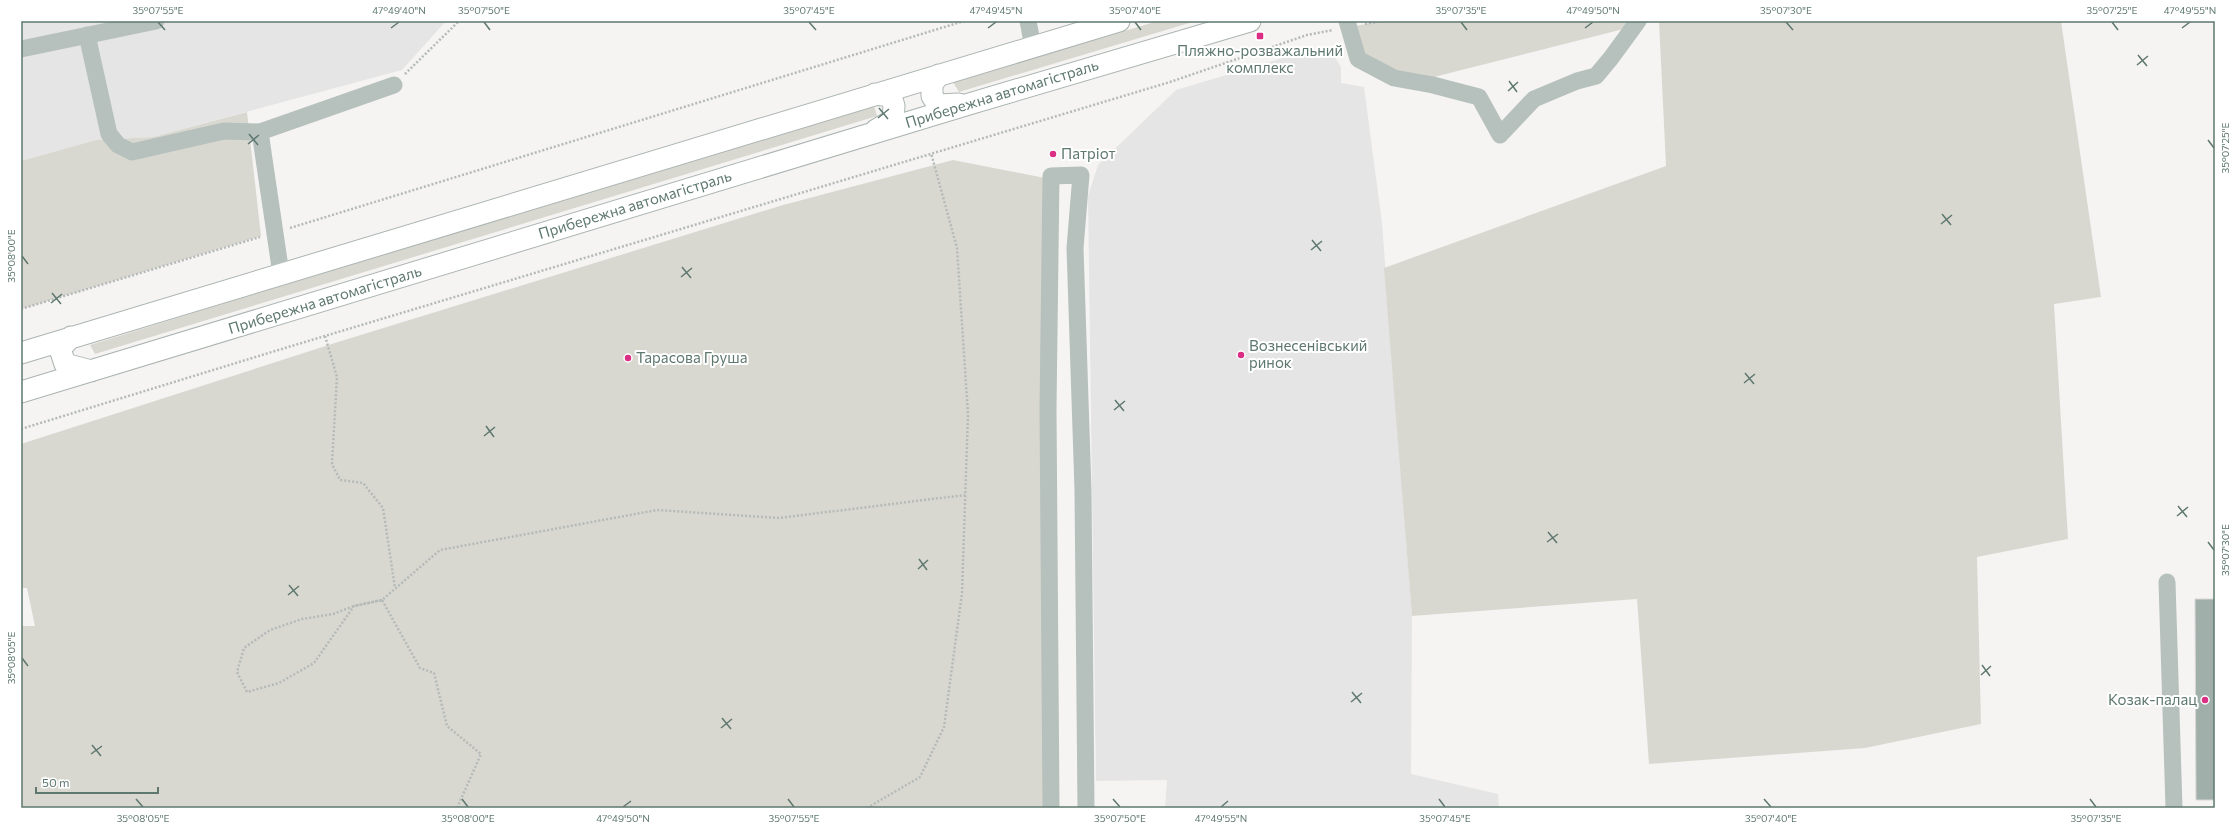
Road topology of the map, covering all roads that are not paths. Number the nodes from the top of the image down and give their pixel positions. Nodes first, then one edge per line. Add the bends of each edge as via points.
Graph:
1 (156, 21) edge
2 (1028, 21) edge
3 (1119, 21) edge
4 (1250, 21) edge
5 (1638, 21) edge
6 (1348, 24) edge
7 (87, 35) junction
8 (1033, 47) junction
9 (21, 49) edge
10 (939, 75) junction
11 (394, 86) road end
12 (875, 94) junction
13 (968, 104) junction
14 (260, 132) junction
15 (872, 133) junction
16 (281, 274) junction
17 (72, 337) junction
18 (21, 353) edge
19 (92, 371) junction
20 (21, 392) edge
21 (2167, 582) dead end
22 (1051, 808) edge
23 (1086, 808) edge
24 (2174, 808) edge

1 - 7 street
2 - 8 street
3 - 8 main road
4 - 13 main road, Прибережна автомагістраль
5 - 6 street via 1596,76 1534,99 1500,135 1479,97 1394,78 1358,59
7 - 9 street
7 - 14 street via 109,134 118,145 132,152 224,131
8 - 10 main road
10 - 12 main road
10 - 13 main road via 932,84 932,96 938,105
11 - 14 street
12 - 15 main road via 891,96 894,106 893,120
12 - 16 main road
13 - 15 main road, Прибережна автомагістраль
14 - 16 street
15 - 19 main road, Прибережна автомагістраль
16 - 17 main road
17 - 18 main road
17 - 19 main road via 60,348 65,364
19 - 20 main road, Прибережна автомагістраль
21 - 24 street
22 - 23 street via 1048,417 1051,176 1081,175 1075,248 1083,490

